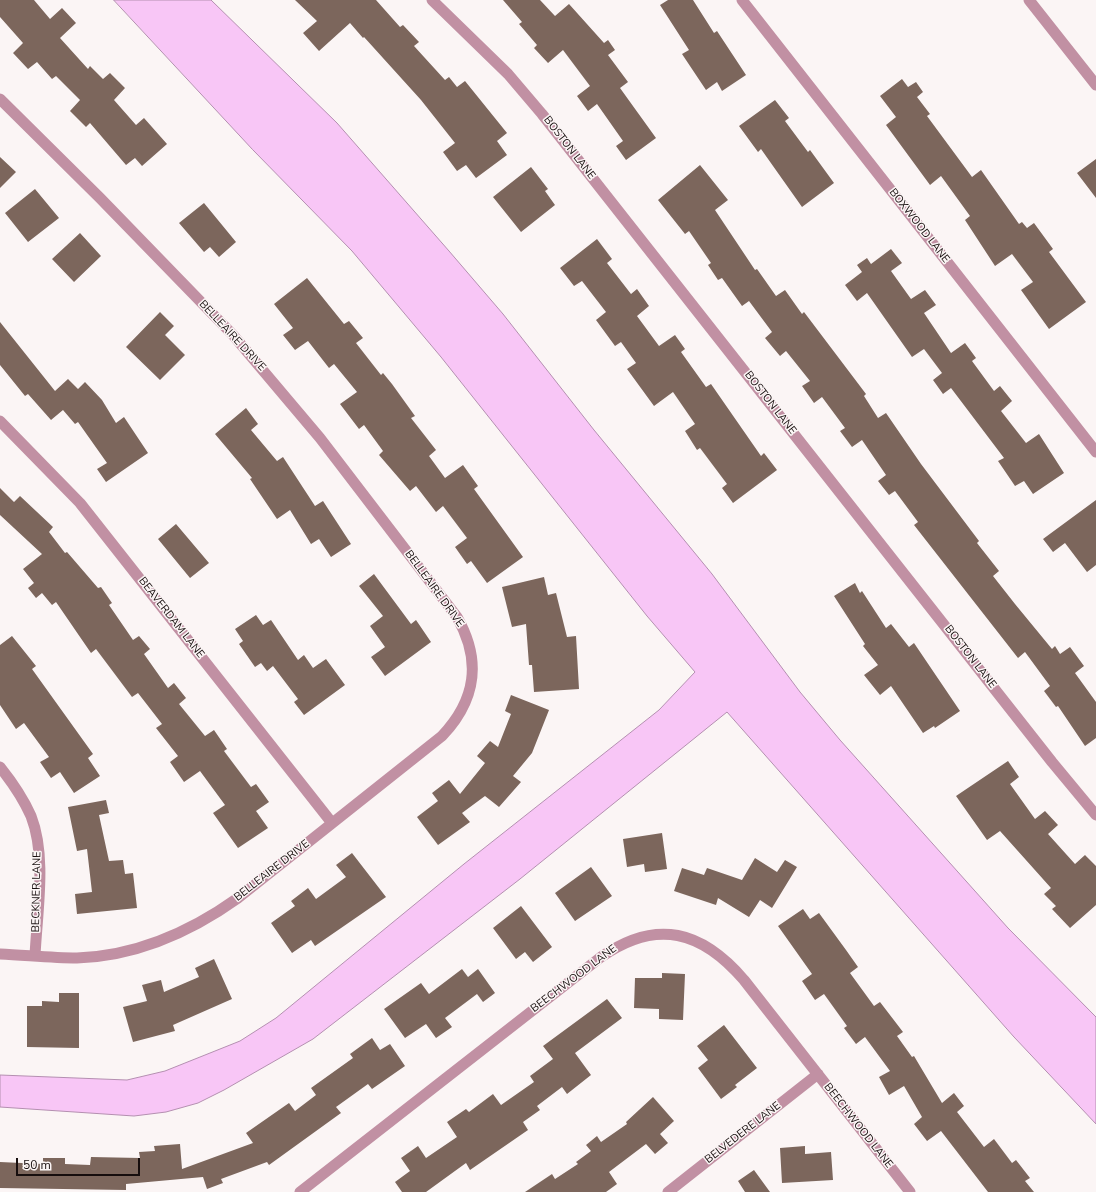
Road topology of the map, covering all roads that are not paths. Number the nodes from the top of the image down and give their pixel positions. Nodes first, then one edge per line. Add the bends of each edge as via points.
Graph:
1 (432, 0) edge
2 (742, 0) edge
3 (1029, 0) edge
4 (1096, 85) edge
5 (0, 99) edge
6 (0, 421) edge
7 (1096, 452) edge
8 (0, 767) edge
9 (1096, 815) edge
10 (332, 823) junction
11 (0, 954) edge
12 (35, 956) junction
13 (818, 1074) junction
14 (300, 1192) edge
15 (668, 1192) edge
16 (910, 1192) edge

1 - 9 street, BOSTON LANE via 508,74 542,114
2 - 7 street, BOXWOOD LANE
3 - 4 street
5 - 10 street, BELLEAIRE DRIVE via 233,335 320,438 464,628 473,669 469,694 459,716 430,747
6 - 10 street, BEAVERDAM LANE via 80,503
8 - 12 street, BECKNER LANE via 26,806 35,831 39,874
10 - 12 street, BELLEAIRE DRIVE via 220,911 177,935 149,946 106,955 72,958
11 - 12 street, BELLEAIRE DRIVE
13 - 14 street, BEECHWOOD LANE via 744,980 716,952 686,938 661,934 639,937 611,950 586,968
13 - 15 street, BELVEDERE LANE
13 - 16 street, BEECHWOOD LANE

